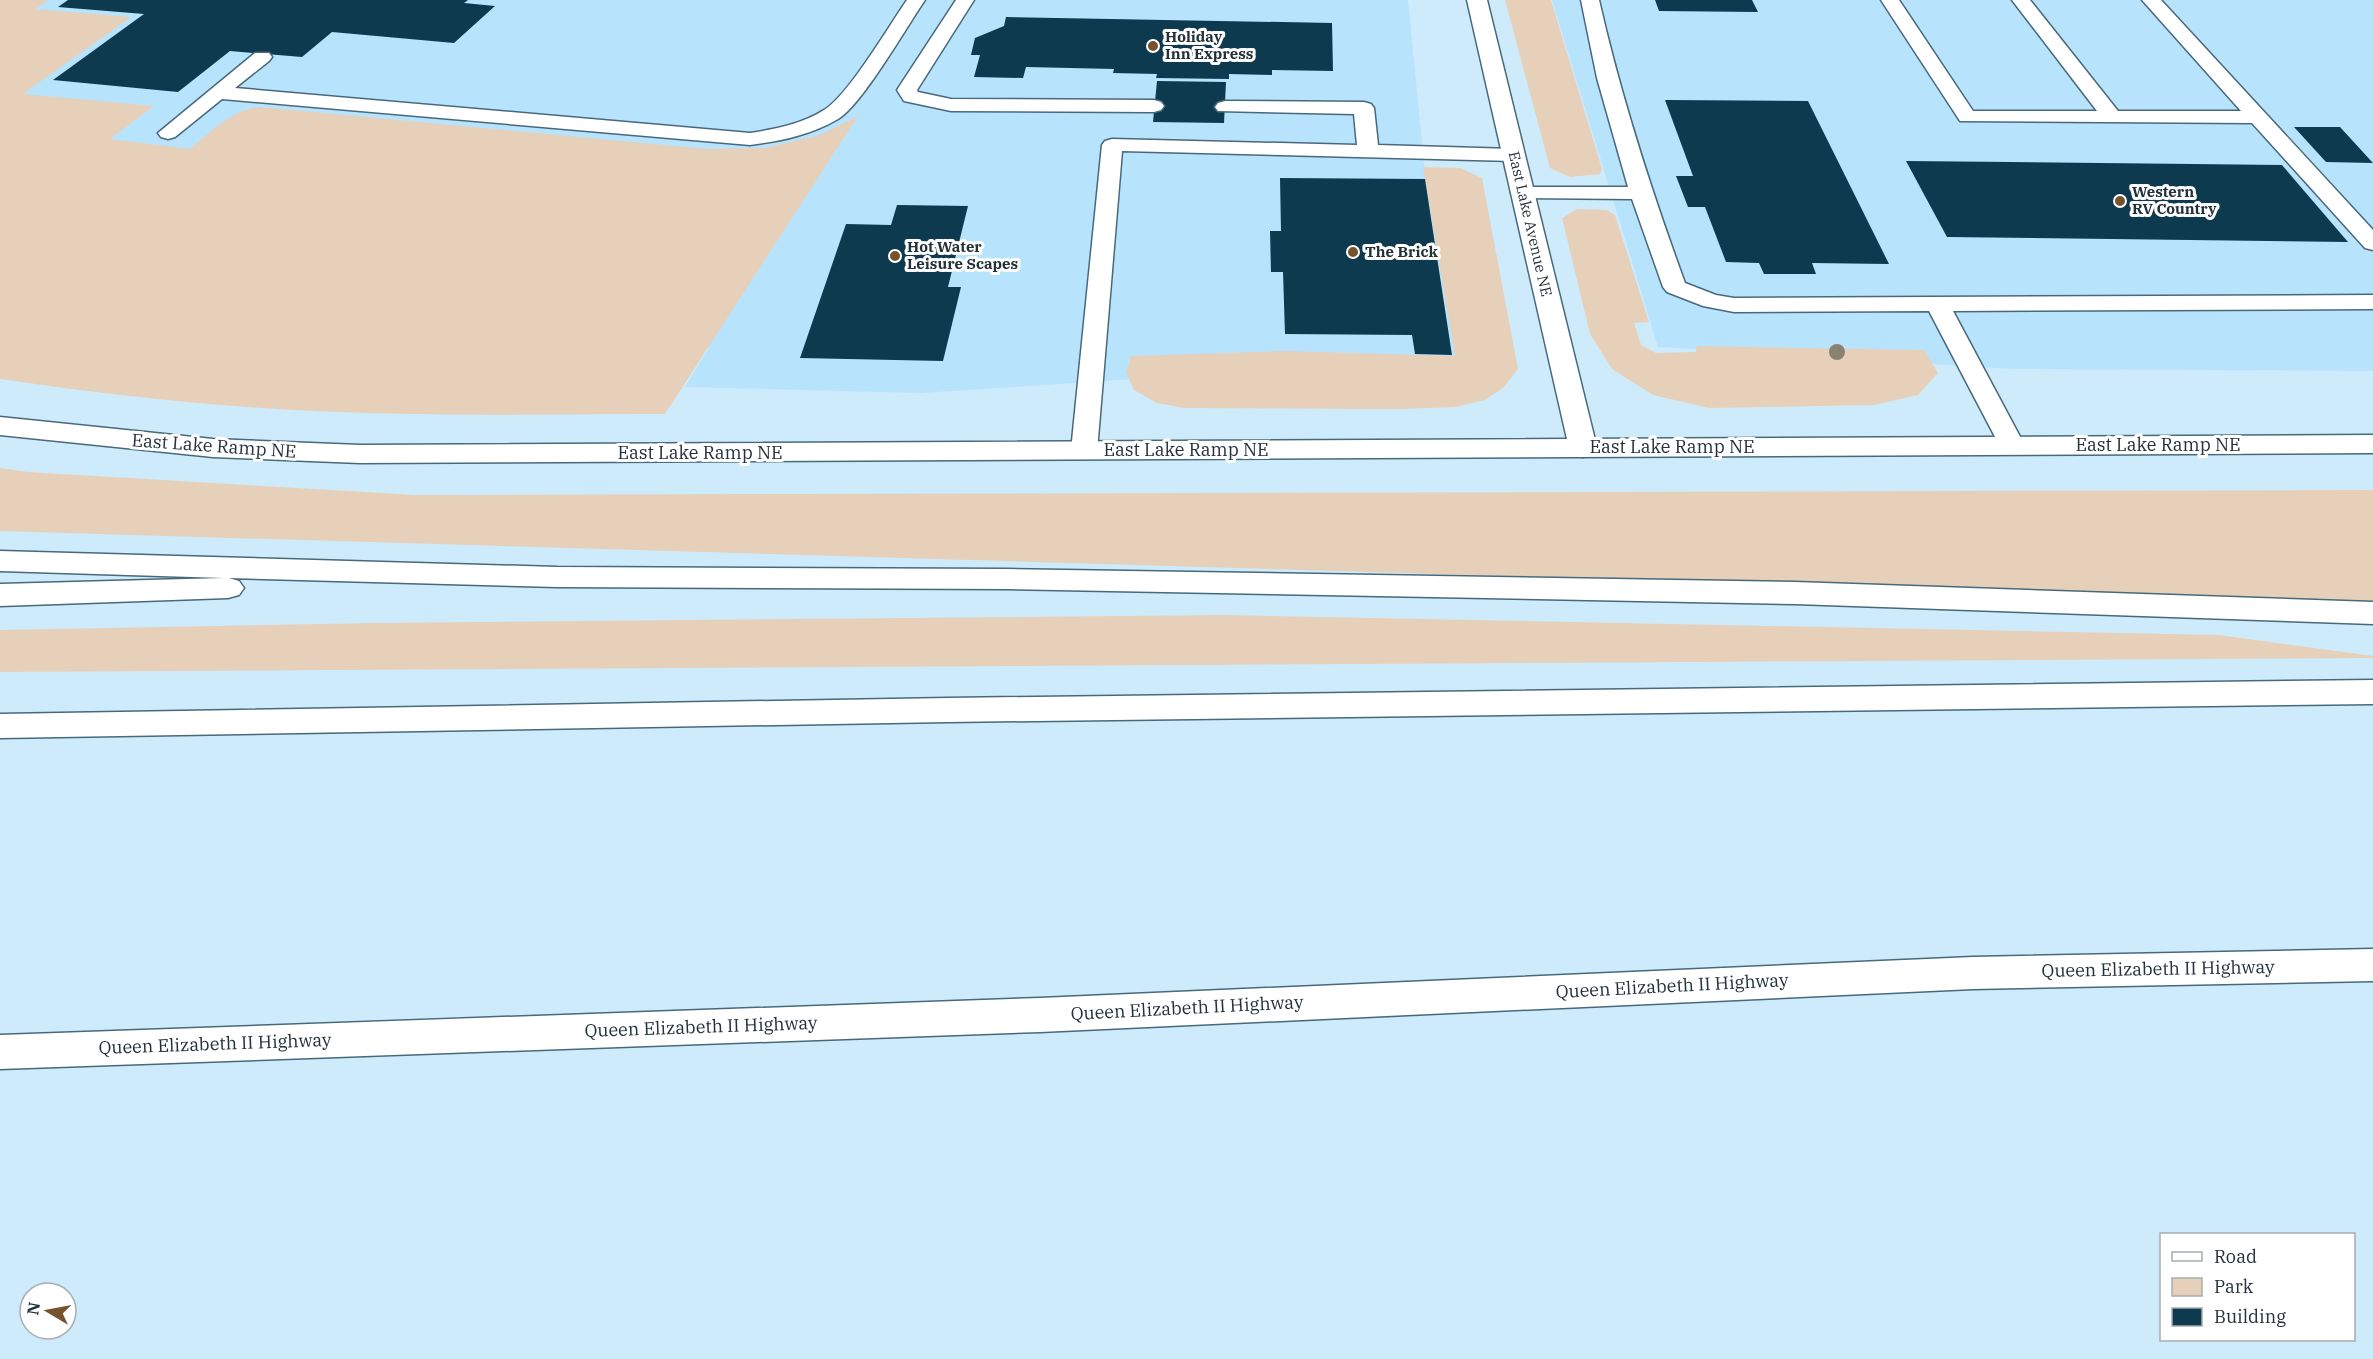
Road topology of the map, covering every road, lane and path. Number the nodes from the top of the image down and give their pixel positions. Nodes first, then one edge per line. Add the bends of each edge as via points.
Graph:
1 (916, 0) edge
2 (965, 0) edge
3 (1477, 0) edge
4 (1590, 0) edge
5 (1890, 0) edge
6 (2020, 0) edge
7 (2151, 0) edge
8 (262, 57) dead end
9 (219, 93) junction
10 (1114, 106) junction
11 (1154, 106) dead end
12 (1225, 107) dead end
13 (2112, 117) junction
14 (2257, 117) junction
15 (168, 133) dead end
16 (1112, 145) junction
17 (1368, 150) junction
18 (1513, 154) junction
19 (1522, 193) junction
20 (1641, 193) junction
21 (2373, 243) edge
22 (2373, 302) edge
23 (1938, 305) junction
24 (0, 426) edge
25 (2373, 444) edge
26 (2012, 446) junction
27 (1583, 448) junction
28 (1084, 451) junction
29 (0, 561) edge
30 (557, 577) junction
31 (0, 595) edge
32 (2373, 613) edge
33 (2373, 692) edge
34 (0, 726) edge
35 (2373, 965) edge
36 (0, 1052) edge

1 - 9 lane via 849,98 833,114 785,134 750,139
2 - 10 lane via 907,90 911,97 951,105
3 - 18 main road, East Lake Avenue NE
4 - 20 lane
5 - 13 lane via 1967,117
6 - 13 lane
7 - 14 lane
8 - 9 lane
9 - 15 lane
10 - 11 lane
10 - 16 lane
12 - 17 lane via 1364,108
13 - 14 lane
14 - 21 lane
16 - 17 lane
16 - 28 lane
17 - 18 lane
18 - 19 main road, East Lake Avenue NE
19 - 20 lane
19 - 27 main road, East Lake Avenue NE
20 - 23 lane via 1676,287 1695,297 1734,305
22 - 23 lane
23 - 26 lane
24 - 28 main road, East Lake Ramp NE via 213,448 360,454
25 - 26 main road, East Lake Ramp NE
26 - 27 main road, East Lake Ramp NE
27 - 28 main road, East Lake Ramp NE
29 - 30 main road
30 - 31 main road
30 - 32 main road via 996,579 1783,592
33 - 34 main road
35 - 36 main road, Queen Elizabeth II Highway via 1973,972 1040,1015

